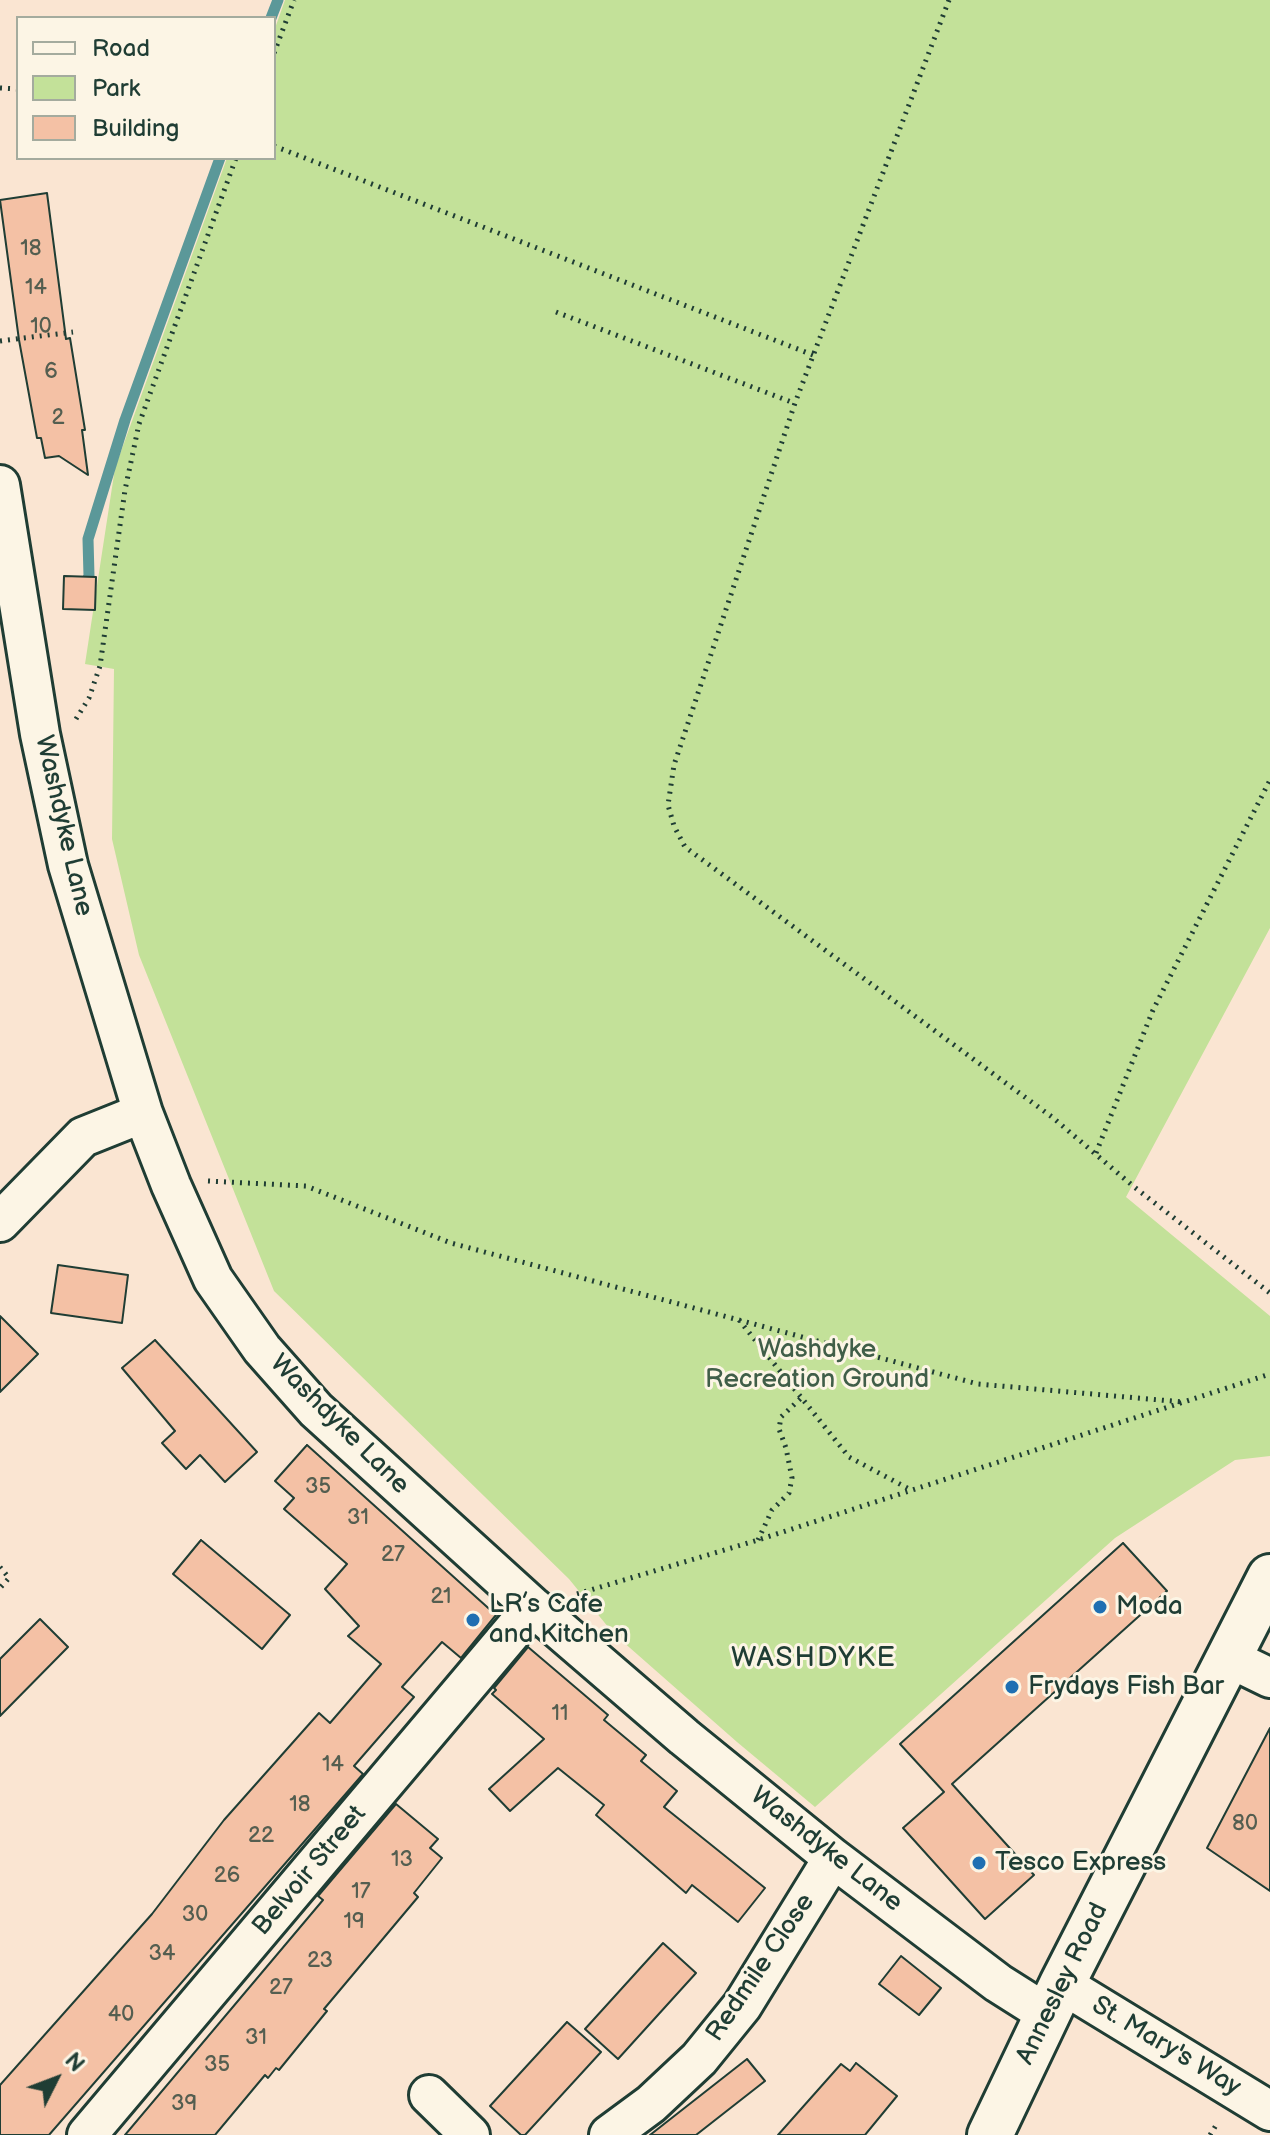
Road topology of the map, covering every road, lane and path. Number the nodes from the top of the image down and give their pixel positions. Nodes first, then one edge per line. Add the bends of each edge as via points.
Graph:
1 (294, 0) edge
2 (949, 0) edge
3 (276, 48) edge
4 (276, 147) edge
5 (235, 160) edge
6 (556, 312) dead end
7 (73, 332) dead end
8 (0, 341) edge
9 (813, 355) junction
10 (795, 403) junction
11 (0, 485) edge
12 (40, 734) junction
13 (1270, 780) edge
14 (143, 1113) junction
15 (1096, 1153) junction
16 (171, 1185) junction
17 (0, 1222) edge
18 (1270, 1293) edge
19 (739, 1320) junction
20 (1270, 1374) edge
21 (801, 1398) junction
22 (1183, 1402) junction
23 (911, 1490) junction
24 (758, 1540) junction
25 (0, 1567) edge
26 (1268, 1585) edge
27 (0, 1588) edge
28 (533, 1607) junction
29 (1229, 1658) junction
30 (1270, 1678) edge
31 (833, 1858) junction
32 (1054, 1999) junction
33 (429, 2095) dead end
34 (1270, 2111) edge
35 (87, 2135) edge
36 (470, 2135) edge
37 (609, 2135) edge
38 (990, 2135) edge

1 - 3 path
2 - 9 path
4 - 9 path
5 - 12 path via 139,424 100,666 77,719
6 - 10 path
7 - 8 path
9 - 10 path
10 - 15 path via 674,765 668,805 674,826 685,847
11 - 12 street, Washdyke Lane
12 - 14 street, Washdyke Lane via 68,865
13 - 15 path via 1153,1010
14 - 16 street, Washdyke Lane
14 - 17 street via 83,1137
15 - 18 path
16 - 19 path via 201,1181 306,1186 451,1243
16 - 28 street, Washdyke Lane via 213,1279 262,1349 316,1410
19 - 21 path
19 - 22 path via 978,1384
20 - 22 path
21 - 23 path via 849,1457
21 - 24 path via 781,1417 779,1429 792,1478 789,1493 772,1510
22 - 23 path
23 - 24 path
24 - 28 path
25 - 27 path via 9,1578
26 - 29 street, Annesley Road
28 - 31 street, Washdyke Lane
28 - 35 street, Belvoir Street
29 - 30 street
29 - 32 street, Annesley Road
31 - 32 street, Washdyke Lane via 998,1983
31 - 37 street, Redmile Close via 742,2006 699,2059
32 - 34 street, St. Mary's Way
32 - 38 street, Annesley Road
33 - 36 street

